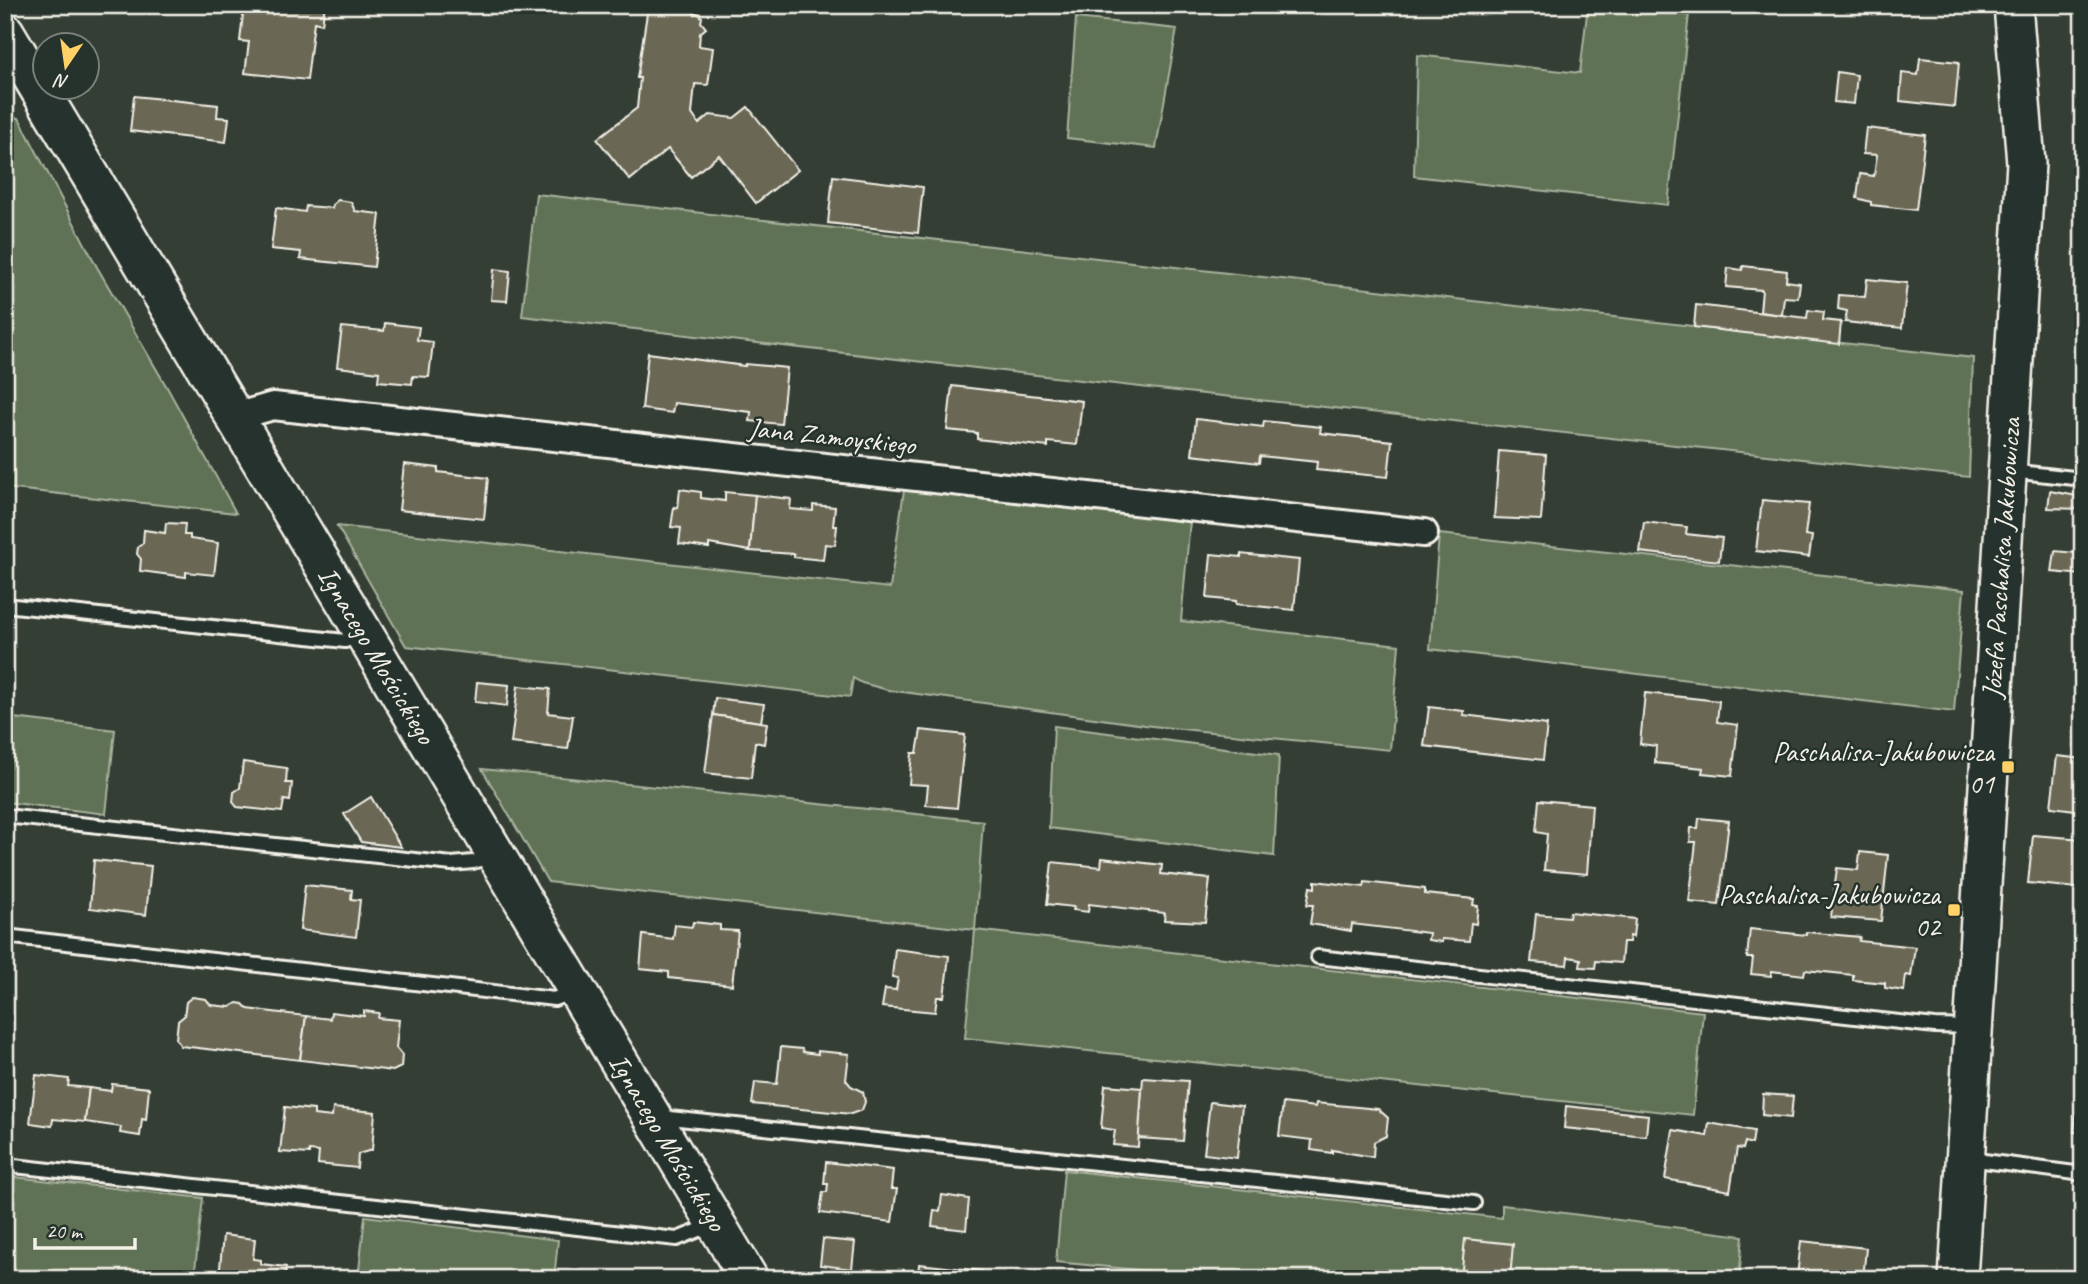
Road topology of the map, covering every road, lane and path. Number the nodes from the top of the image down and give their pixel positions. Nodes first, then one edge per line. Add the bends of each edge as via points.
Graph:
1 (2012, 5) edge
2 (5, 32) edge
3 (235, 417) junction
4 (2007, 471) junction
5 (2083, 479) edge
6 (1424, 533) dead end
7 (5, 605) edge
8 (365, 634) junction
9 (5, 816) edge
10 (496, 855) junction
11 (5, 936) edge
12 (1318, 957) dead end
13 (577, 991) junction
14 (1972, 1027) junction
15 (652, 1116) junction
16 (1965, 1158) junction
17 (5, 1165) edge
18 (2083, 1174) edge
19 (1474, 1203) dead end
20 (716, 1223) junction
21 (749, 1279) edge
22 (1958, 1279) edge

1 - 4 street, Józefa Paschalisa Jakubowicza via 2026,163
2 - 3 street, Ignacego Mościckiego
3 - 6 street, Jana Zamoyskiego via 273,406
3 - 8 street, Ignacego Mościckiego
4 - 5 lane
4 - 14 street, Józefa Paschalisa Jakubowicza
7 - 8 lane via 345,641
8 - 10 street, Ignacego Mościckiego
9 - 10 lane via 452,864
10 - 13 street, Ignacego Mościckiego
11 - 13 lane via 554,999
12 - 14 lane
13 - 15 street, Ignacego Mościckiego
14 - 16 street, Józefa Paschalisa Jakubowicza
15 - 19 lane
15 - 20 street, Ignacego Mościckiego
16 - 18 lane
16 - 22 street, Józefa Paschalisa Jakubowicza
17 - 20 lane via 677,1239
20 - 21 street, Ignacego Mościckiego

